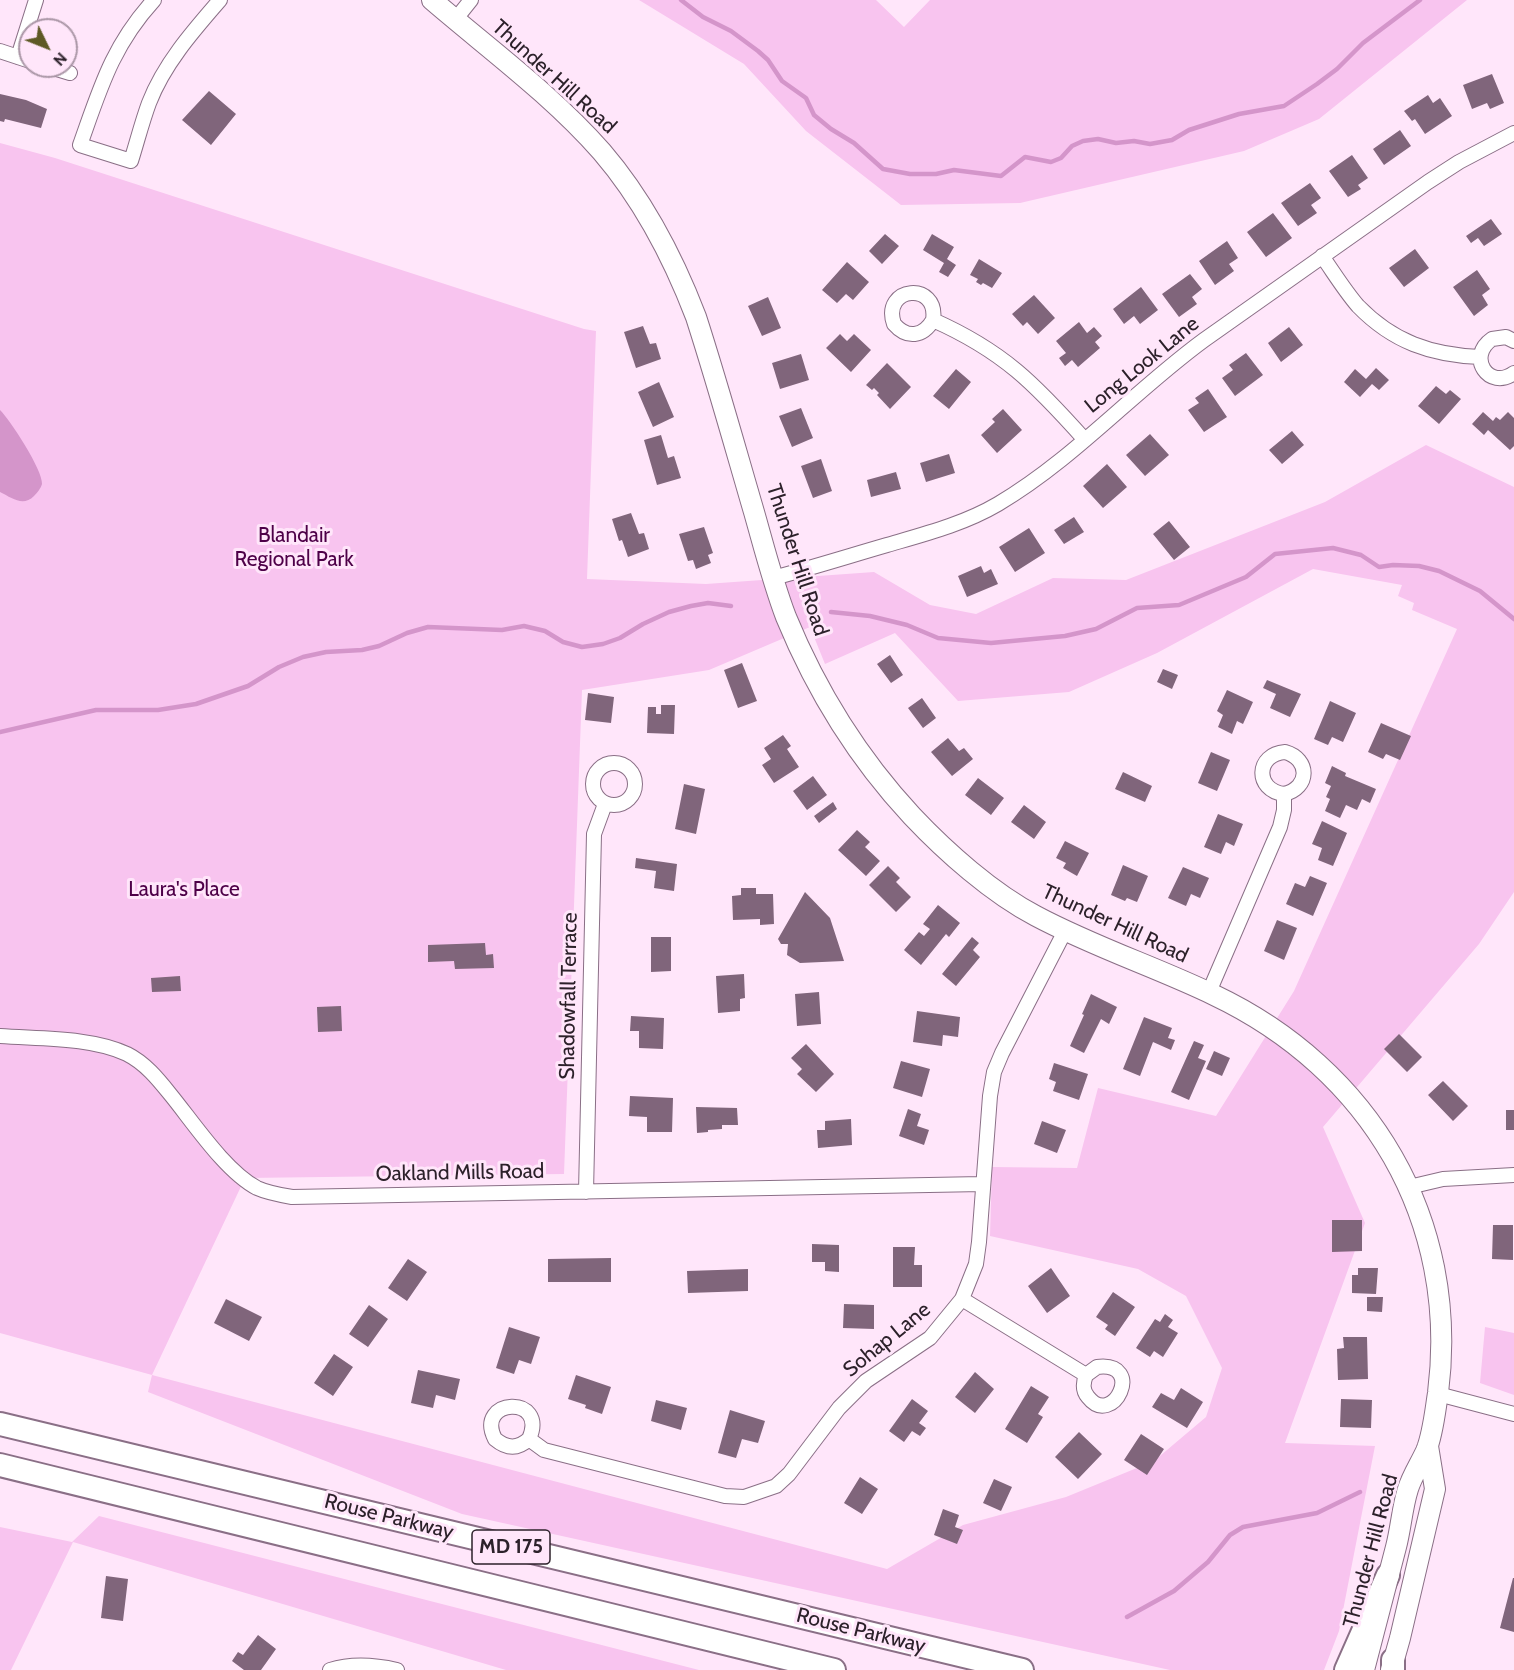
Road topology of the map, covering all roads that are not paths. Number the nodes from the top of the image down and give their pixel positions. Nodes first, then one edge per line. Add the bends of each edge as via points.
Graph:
1 (36, 0) edge
2 (154, 0) edge
3 (220, 0) edge
4 (432, 0) edge
5 (471, 0) edge
6 (32, 18) edge
7 (455, 20) junction
8 (0, 51) edge
9 (18, 57) edge
10 (1514, 133) edge
11 (1322, 256) junction
12 (933, 320) dead end
13 (1514, 341) edge
14 (1480, 357) junction
15 (1514, 373) edge
16 (1085, 440) junction
17 (773, 578) junction
18 (1284, 794) dead end
19 (605, 804) dead end
20 (1065, 931) junction
21 (1209, 992) junction
22 (0, 1036) edge
23 (1514, 1175) edge
24 (982, 1184) junction
25 (1409, 1187) junction
26 (586, 1192) junction
27 (962, 1299) junction
28 (1086, 1375) dead end
29 (1438, 1394) junction
30 (1514, 1414) edge
31 (0, 1424) edge
32 (529, 1439) dead end
33 (1428, 1446) junction
34 (0, 1465) edge
35 (1388, 1575) junction
36 (1392, 1667) edge
37 (330, 1670) edge
38 (397, 1670) edge
39 (834, 1670) edge
40 (1022, 1670) edge
41 (1346, 1670) edge
42 (1364, 1670) edge

1 - 6 street
2 - 3 street via 120,43 80,145 131,161 149,102 161,78
4 - 7 street, Thunder Hill Road
5 - 7 street
7 - 17 street, Thunder Hill Road via 549,99 592,141 634,194 662,238 696,317
8 - 9 street
10 - 11 street, Long Look Lane via 1436,177
11 - 14 street via 1356,304 1391,333 1437,353
11 - 16 street, Long Look Lane via 1175,362
12 - 16 street via 979,342 1006,361
13 - 14 street via 1506,337 1492,339 1482,348
14 - 15 street via 1490,376 1504,378
16 - 17 street, Long Look Lane via 1019,490 971,517
17 - 20 street, Thunder Hill Road via 789,624 820,689 888,789 973,872 1031,914
18 - 21 street via 1280,827
19 - 26 street, Shadowfall Terrace via 594,834
20 - 21 street, Thunder Hill Road
20 - 24 street, Sohap Lane via 994,1072
21 - 25 street, Thunder Hill Road via 1284,1036 1326,1072 1372,1123
22 - 26 street, Oakland Mills Road via 84,1043 127,1054 160,1081 234,1170 257,1188 274,1194 320,1197
23 - 25 street via 1443,1179
24 - 26 street, Oakland Mills Road
24 - 27 street, Sohap Lane via 976,1264
25 - 29 street, Thunder Hill Road via 1425,1229 1434,1270 1440,1313
27 - 28 street
27 - 32 street, Sohap Lane via 930,1338 866,1380 839,1408 789,1474 760,1493 725,1496 559,1455
29 - 30 street
29 - 33 street, Thunder Hill Road
31 - 40 main road, Rouse Parkway / MD 175
33 - 35 street, Thunder Hill Road via 1408,1488
33 - 36 street, Thunder Hill Road via 1435,1489
34 - 39 main road, Rouse Parkway / MD 175
35 - 41 main road
35 - 42 street, Thunder Hill Road
37 - 38 street via 344,1666

